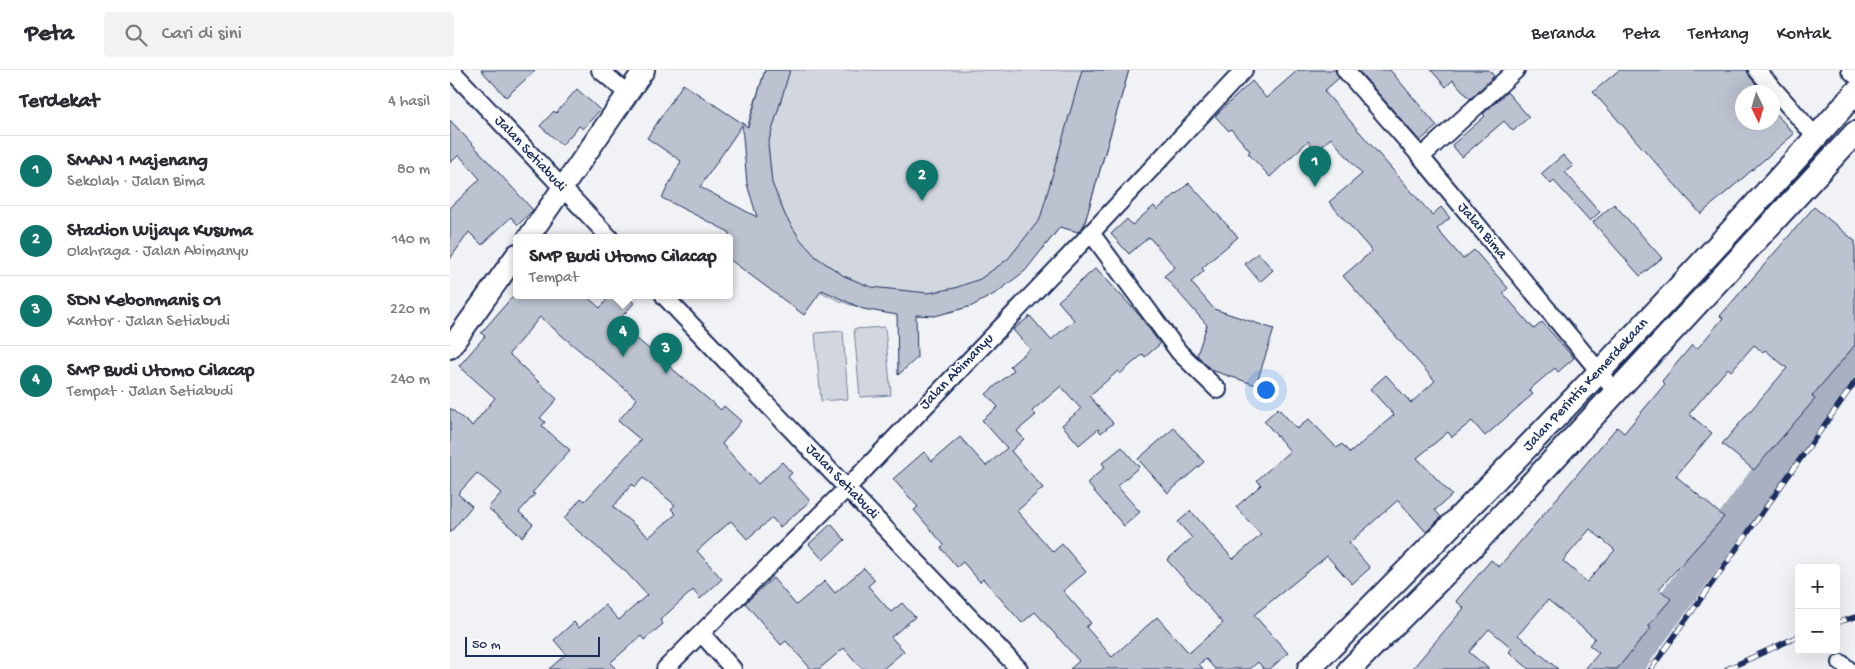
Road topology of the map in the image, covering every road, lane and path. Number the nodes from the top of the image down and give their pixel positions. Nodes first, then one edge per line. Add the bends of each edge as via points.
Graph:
1 (451, 70) edge
2 (600, 70) edge
3 (644, 70) edge
4 (1244, 70) edge
5 (1345, 70) edge
6 (1516, 70) edge
7 (1757, 70) edge
8 (1850, 70) edge
9 (1855, 75) edge
10 (1855, 93) edge
11 (628, 94) junction
12 (1855, 133) edge
13 (1816, 137) junction
14 (1421, 157) junction
15 (562, 189) junction
16 (1091, 233) junction
17 (531, 234) edge
18 (606, 234) edge
19 (513, 260) edge
20 (667, 299) edge
21 (450, 348) edge
22 (1599, 372) junction
23 (1218, 390) dead end
24 (1617, 393) junction
25 (847, 488) junction
26 (701, 633) junction
27 (665, 669) edge
28 (733, 669) edge
29 (1019, 669) edge
30 (1309, 669) edge
31 (1350, 669) edge

1 - 15 street, Jalan Setiabudi
2 - 11 street
3 - 11 street
4 - 16 street, Jalan Abimanyu
5 - 14 street, Jalan Bima
6 - 14 street
7 - 13 street
8 - 9 street
10 - 13 main road, Jalan Perintis Kemerdekaan
11 - 15 street
12 - 24 main road, Jalan Perintis Kemerdekaan
13 - 22 main road, Jalan Perintis Kemerdekaan
14 - 22 street, Jalan Bima
15 - 17 street
15 - 18 street, Jalan Setiabudi
16 - 23 street via 1179,352
16 - 25 street, Jalan Abimanyu
19 - 21 street
20 - 25 street, Jalan Setiabudi
22 - 24 street, Jalan Bima
22 - 30 main road, Jalan Perintis Kemerdekaan via 1459,519
24 - 31 main road, Jalan Perintis Kemerdekaan via 1480,540
25 - 26 street, Jalan Abimanyu
25 - 29 street, Jalan Setiabudi
26 - 27 street, Jalan Abimanyu
26 - 28 street

